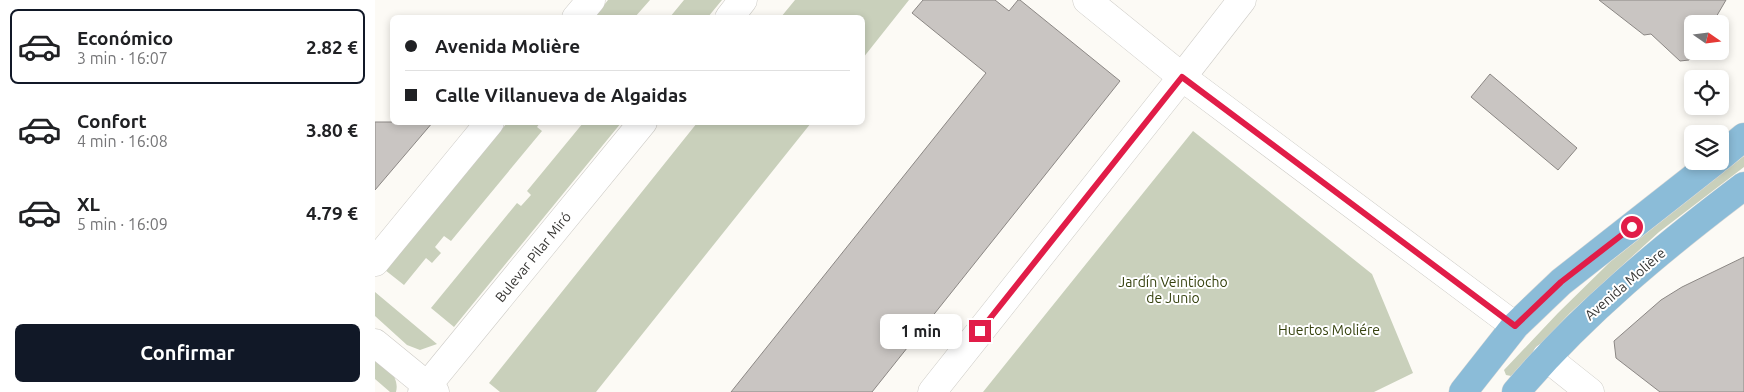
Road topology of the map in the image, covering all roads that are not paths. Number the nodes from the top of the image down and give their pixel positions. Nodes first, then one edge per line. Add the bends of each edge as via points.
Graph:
1 (591, 0) edge
2 (743, 0) edge
3 (1087, 0) edge
4 (1241, 0) edge
5 (579, 15) edge
6 (731, 15) edge
7 (1182, 77) junction
8 (488, 125) edge
9 (641, 125) edge
10 (1744, 137) edge
11 (1729, 150) edge
12 (1704, 170) edge
13 (1744, 186) edge
14 (375, 262) edge
15 (1515, 326) junction
16 (375, 343) edge
17 (1546, 357) junction
18 (428, 390) edge
19 (932, 392) edge
20 (1463, 392) edge
21 (1516, 392) edge
22 (1590, 392) edge

1 - 5 street
2 - 6 street
3 - 7 street
4 - 7 street
7 - 15 street
7 - 19 street
8 - 14 street
9 - 18 street, Bulevar Pilar Miró
10 - 11 main road
12 - 15 main road via 1561,282
13 - 17 main road, Avenida Molière via 1593,311
15 - 20 main road
16 - 18 street
17 - 21 main road, Avenida Molière
17 - 22 street

